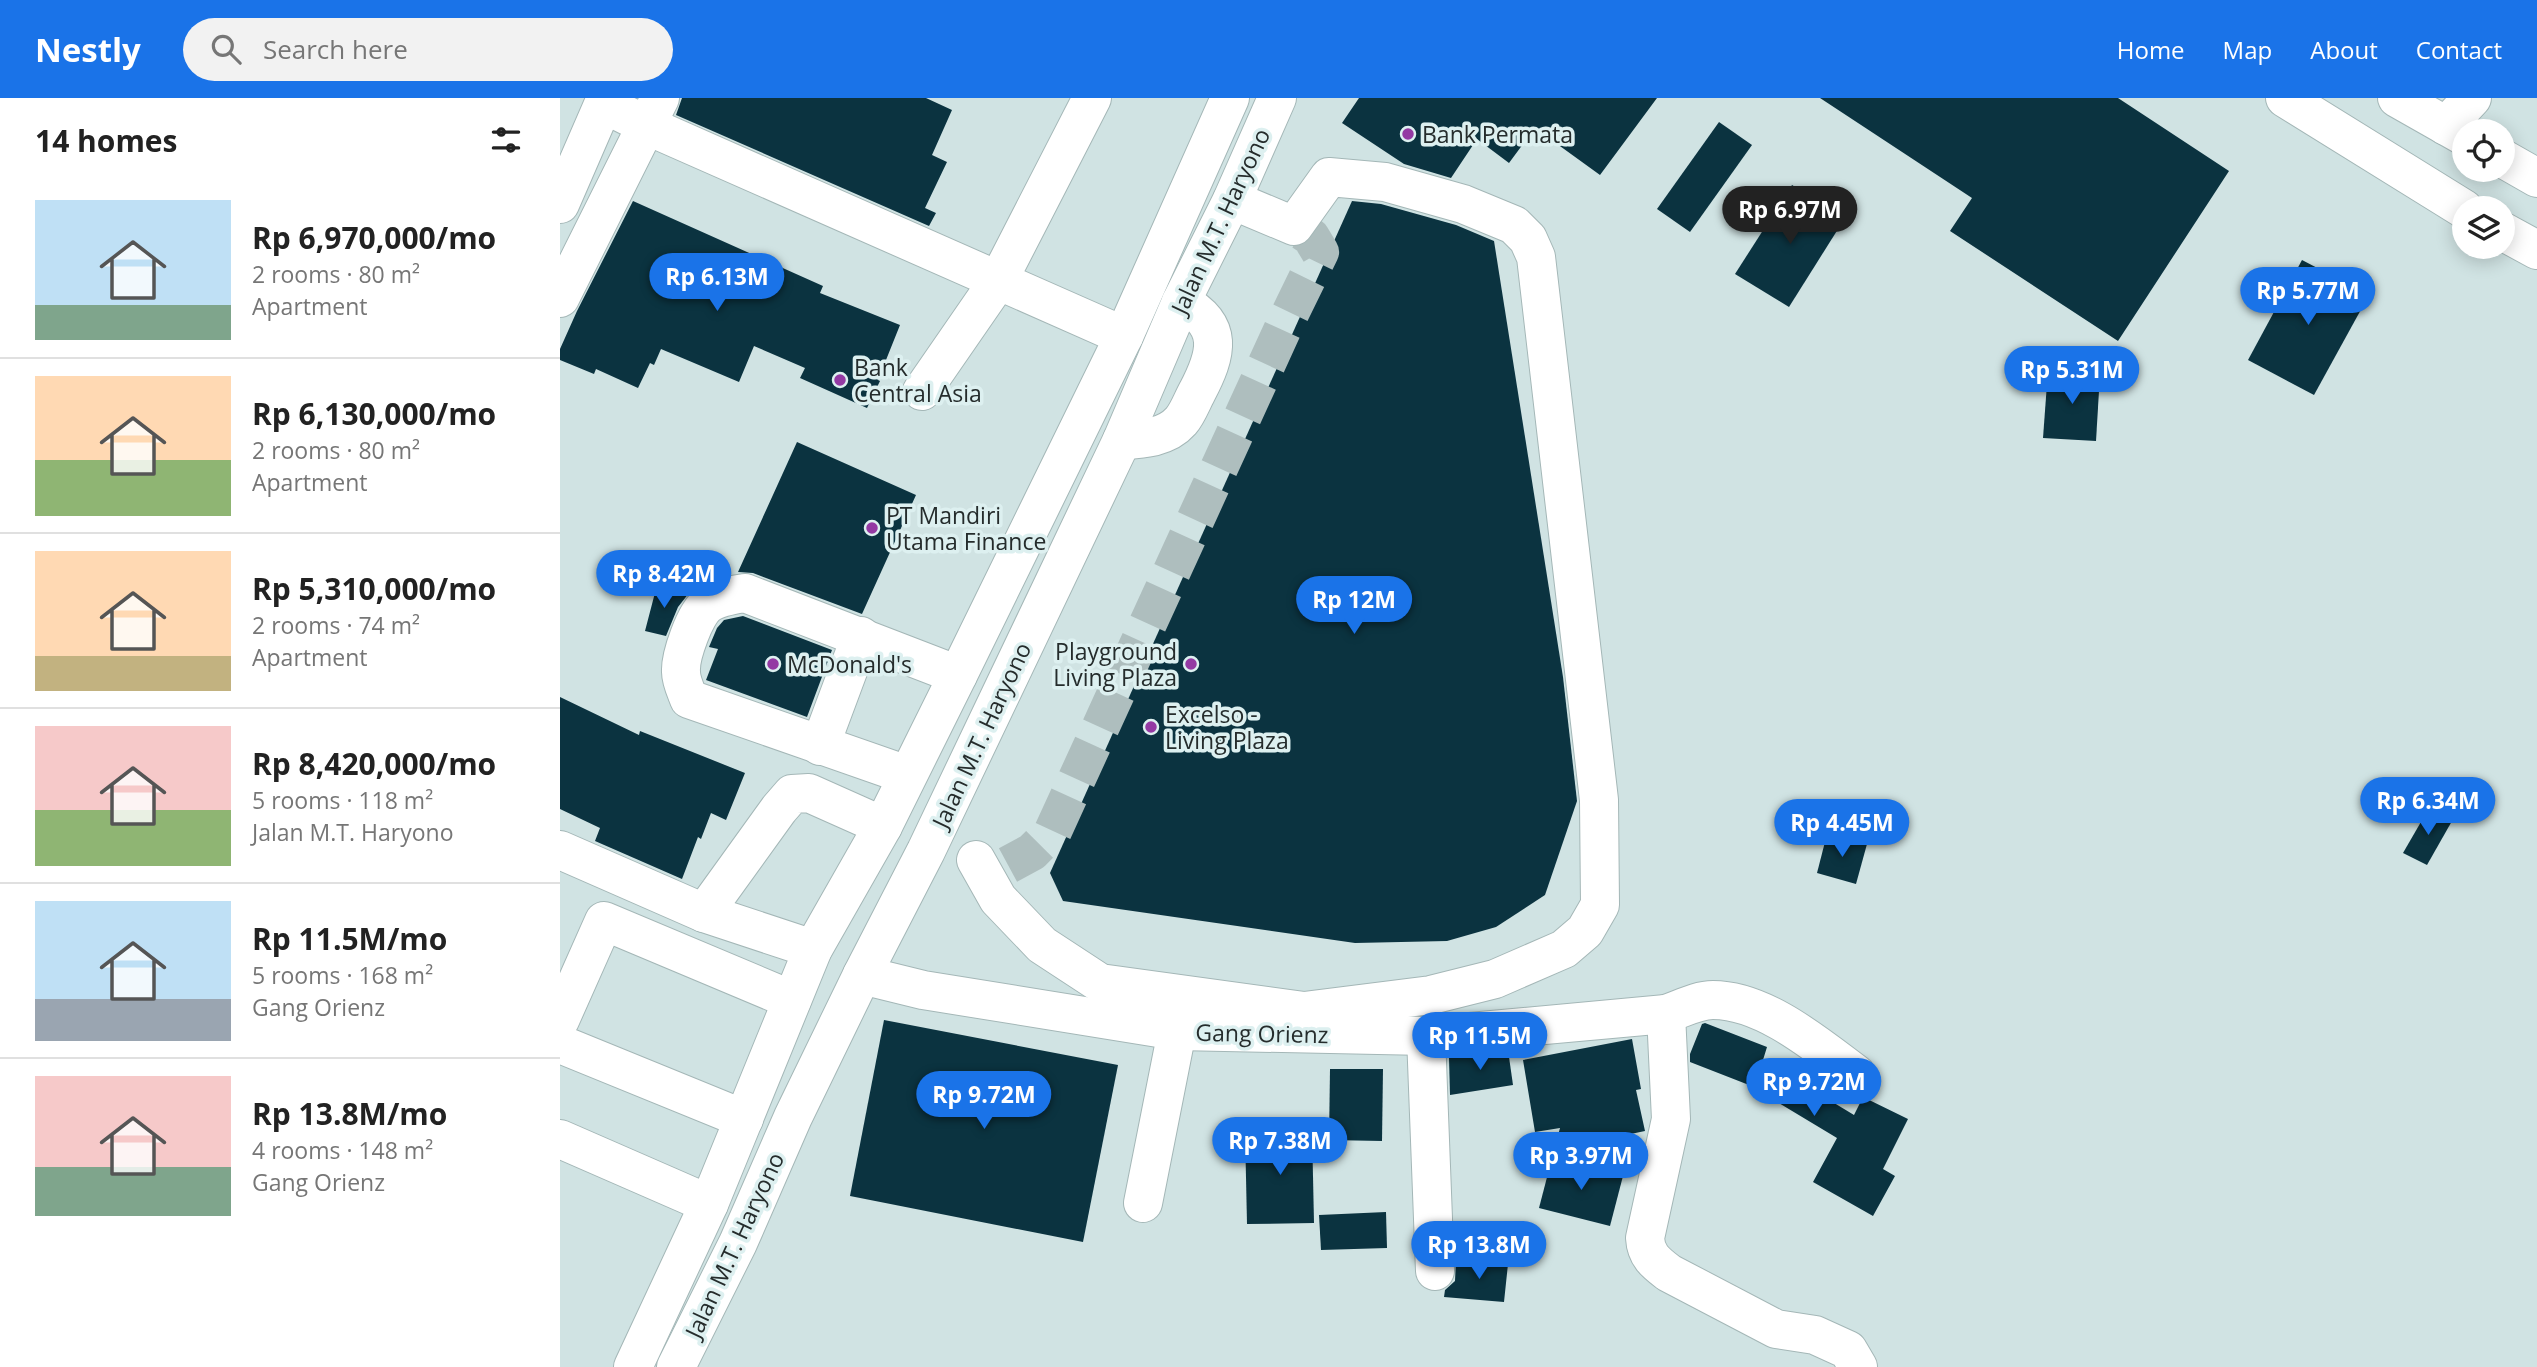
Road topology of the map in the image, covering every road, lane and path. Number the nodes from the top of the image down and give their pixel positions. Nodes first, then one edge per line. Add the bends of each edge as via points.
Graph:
1 (1093, 98) edge
2 (1230, 98) edge
3 (1277, 98) edge
4 (2285, 98) edge
5 (2397, 98) edge
6 (2472, 98) edge
7 (605, 101) edge
8 (654, 112) edge
9 (2461, 119) edge
10 (2452, 129) edge
11 (2515, 165) edge
12 (2537, 178) edge
13 (1232, 200) junction
14 (2452, 202) edge
15 (560, 204) edge
16 (2515, 238) edge
17 (2537, 250) edge
18 (998, 281) junction
19 (560, 298) edge
20 (1181, 302) junction
21 (1124, 336) junction
22 (922, 391) dead end
23 (1122, 440) junction
24 (861, 636) junction
25 (958, 675) junction
26 (820, 746) junction
27 (907, 775) junction
28 (883, 826) junction
29 (560, 850) edge
30 (926, 851) junction
31 (704, 913) junction
32 (813, 949) junction
33 (862, 975) junction
34 (792, 1000) junction
35 (1666, 1014) junction
36 (560, 1020) edge
37 (1178, 1031) junction
38 (1426, 1036) junction
39 (560, 1044) edge
40 (1856, 1074) dead end
41 (744, 1119) junction
42 (560, 1139) edge
43 (1143, 1203) dead end
44 (709, 1204) junction
45 (1435, 1271) dead end
46 (633, 1367) edge
47 (676, 1367) edge
48 (1858, 1367) edge

1 - 18 main road
2 - 21 main road, Jalan M.T. Haryono
3 - 13 main road, Jalan M.T. Haryono
4 - 14 main road
5 - 10 main road
6 - 9 main road
7 - 8 main road
7 - 15 main road
8 - 18 main road
8 - 19 main road
11 - 12 main road
13 - 20 main road, Jalan M.T. Haryono
13 - 30 main road via 1294,226 1329,177 1385,182 1463,204 1514,225 1528,239 1536,257 1599,800 1600,905 1585,931 1564,949 1494,979 1431,995 1304,1011 1100,983 1042,945 998,899 992,863
16 - 17 main road
18 - 21 main road
18 - 22 main road
20 - 23 main road, Jalan M.T. Haryono
20 - 23 main road via 1209,325 1215,349 1201,384 1181,421 1151,439
21 - 25 main road, Jalan M.T. Haryono
23 - 30 main road, Jalan M.T. Haryono
24 - 25 main road
24 - 26 main road
24 - 26 main road via 745,593 705,606 684,650 680,673 688,699
25 - 27 main road, Jalan M.T. Haryono
26 - 27 main road
27 - 28 main road, Jalan M.T. Haryono
28 - 31 main road via 809,793 792,794
28 - 32 main road, Jalan M.T. Haryono
29 - 31 main road
30 - 33 main road, Jalan M.T. Haryono
31 - 32 main road
32 - 34 main road, Jalan M.T. Haryono
33 - 37 main road, Gang Orienz via 923,990
33 - 47 main road, Jalan M.T. Haryono
34 - 36 main road via 604,921
34 - 41 main road, Jalan M.T. Haryono
35 - 38 main road, Gang Orienz
35 - 40 main road, Gang Orienz via 1712,1000 1732,1002 1799,1032
35 - 48 main road via 1671,1119 1646,1250 1669,1273 1776,1329 1815,1335 1847,1350
37 - 38 main road, Gang Orienz
37 - 43 main road
38 - 45 main road
39 - 41 main road
41 - 44 main road, Jalan M.T. Haryono
42 - 44 main road
44 - 46 main road, Jalan M.T. Haryono

